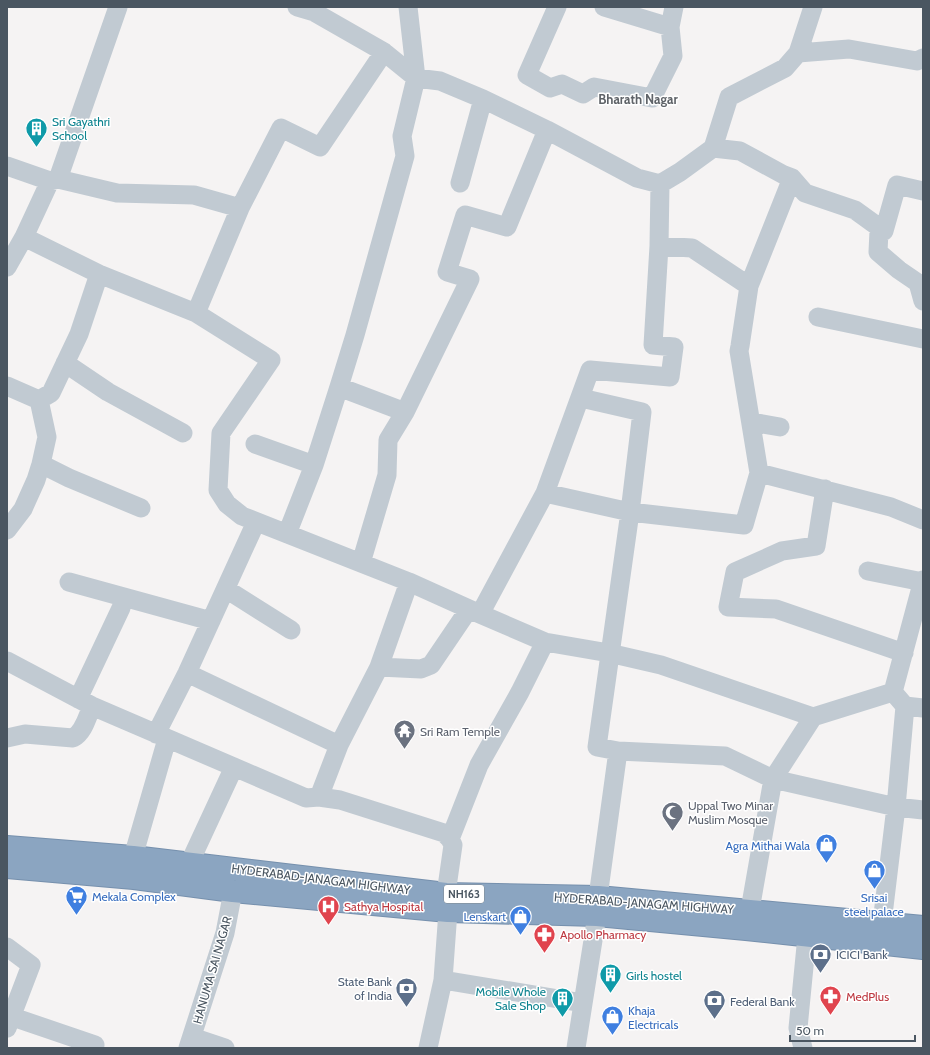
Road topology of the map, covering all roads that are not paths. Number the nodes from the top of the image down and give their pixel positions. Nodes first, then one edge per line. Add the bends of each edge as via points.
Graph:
1 (118, 7) edge
2 (297, 7) edge
3 (408, 7) edge
4 (557, 7) edge
5 (604, 7) edge
6 (674, 7) edge
7 (813, 7) edge
8 (670, 27) junction
9 (384, 52) junction
10 (798, 53) junction
11 (923, 58) edge
12 (416, 78) junction
13 (483, 99) junction
14 (547, 130) junction
15 (713, 148) junction
16 (7, 166) edge
17 (792, 178) junction
18 (54, 180) junction
19 (460, 182) dead end
20 (660, 184) junction
21 (923, 191) edge
22 (240, 208) junction
23 (884, 231) junction
24 (24, 237) junction
25 (659, 246) junction
26 (7, 267) edge
27 (99, 274) junction
28 (749, 286) junction
29 (923, 301) edge
30 (196, 313) junction
31 (818, 317) dead end
32 (923, 339) edge
33 (65, 363) junction
34 (7, 386) edge
35 (339, 387) junction
36 (581, 398) junction
37 (39, 400) junction
38 (405, 412) junction
39 (751, 422) junction
40 (780, 427) dead end
41 (183, 433) dead end
42 (256, 444) dead end
43 (42, 464) junction
44 (314, 466) junction
45 (759, 473) junction
46 (825, 489) junction
47 (545, 493) junction
48 (15, 506) edge
49 (141, 508) dead end
50 (630, 512) junction
51 (923, 520) edge
52 (256, 522) junction
53 (7, 530) edge
54 (287, 534) junction
55 (361, 563) junction
56 (868, 571) dead end
57 (923, 581) edge
58 (70, 582) dead end
59 (409, 582) junction
60 (226, 589) junction
61 (121, 608) dead end
62 (474, 612) junction
63 (211, 620) junction
64 (291, 630) dead end
65 (546, 642) junction
66 (609, 653) junction
67 (904, 653) junction
68 (7, 661) edge
69 (379, 667) junction
70 (186, 673) junction
71 (893, 692) junction
72 (85, 703) junction
73 (914, 707) edge
74 (813, 717) junction
75 (162, 737) junction
76 (7, 738) edge
77 (339, 745) junction
78 (618, 751) junction
79 (234, 767) junction
80 (773, 779) junction
81 (319, 797) junction
82 (896, 807) junction
83 (923, 810) edge
84 (450, 839) junction
85 (7, 847) edge
86 (133, 857) junction
87 (189, 864) junction
88 (7, 867) edge
89 (233, 891) junction
90 (447, 903) junction
91 (598, 906) junction
92 (750, 910) junction
93 (882, 923) junction
94 (923, 927) edge
95 (807, 936) junction
96 (7, 946) edge
97 (923, 948) edge
98 (443, 980) junction
99 (583, 1003) junction
100 (9, 1020) edge
101 (190, 1042) edge
102 (95, 1045) dead end
103 (225, 1048) edge
104 (428, 1048) edge
105 (576, 1048) edge
106 (804, 1048) edge

1 - 18 street
2 - 9 street via 314,12
3 - 12 street
4 - 8 street via 527,75 550,88 562,84 583,94 594,88 652,98 673,56
5 - 8 street
6 - 8 street
7 - 10 street
9 - 12 street
9 - 22 street via 320,147 281,128
10 - 11 street via 849,49 917,61
10 - 15 street via 785,68 729,96
12 - 13 street via 440,82
12 - 35 street via 402,136 405,156
13 - 14 street
13 - 19 street
14 - 20 street via 636,178
14 - 38 street via 507,227 465,215 447,272 470,279
15 - 17 street via 740,151
15 - 20 street
16 - 18 street
17 - 23 street via 805,193 855,210
17 - 28 street
18 - 22 street via 117,193 194,195
18 - 24 street
20 - 25 street
21 - 23 street via 897,185
22 - 30 street
23 - 29 street via 879,231 878,252 918,283
24 - 26 street
24 - 27 street
25 - 28 street via 692,248
25 - 36 street via 653,345 674,347 670,377 590,370
27 - 30 street
27 - 33 street via 80,334
28 - 39 street via 739,351
30 - 52 street via 271,360 221,433 218,490 227,504 242,516
31 - 32 street
33 - 37 street via 51,393
33 - 41 street via 108,392
34 - 37 street
35 - 38 street
35 - 44 street
36 - 47 street
36 - 50 street via 642,412
37 - 43 street via 47,437
38 - 55 street via 388,440 387,475
39 - 40 street
39 - 45 street
42 - 44 street
43 - 48 street via 36,480
43 - 49 street
44 - 54 street
45 - 46 street
45 - 50 street via 744,525
46 - 51 street via 891,507
46 - 67 street via 816,546 782,551 735,572 728,607 776,609
47 - 50 street
47 - 62 street
48 - 53 street
50 - 66 street
52 - 54 street
52 - 60 street
54 - 55 street
55 - 59 street
56 - 57 street
57 - 67 street
58 - 63 street
59 - 62 street
59 - 69 street
60 - 63 street
60 - 64 street
61 - 72 street
62 - 65 street
62 - 69 street via 431,665 421,669
63 - 70 street
65 - 66 street
65 - 84 street via 479,765
66 - 74 street via 674,669
66 - 78 street via 597,747
67 - 71 street
68 - 72 street
69 - 77 street
70 - 75 street
70 - 77 street
71 - 73 street
71 - 74 street
72 - 75 street
72 - 76 street via 82,730 72,738 25,734
73 - 82 street
74 - 80 street
75 - 79 street
75 - 86 street
77 - 81 street
78 - 80 street via 725,756
78 - 91 street
79 - 81 street via 306,798
79 - 87 street
80 - 82 street
80 - 92 street
81 - 84 street via 340,800 444,833
82 - 83 street
82 - 93 street
84 - 90 street via 453,845
85 - 86 highway, HYDERABAD-JANAGAM HIGHWAY / NH163
86 - 87 highway, HYDERABAD-JANAGAM HIGHWAY / NH163
87 - 90 highway, HYDERABAD-JANAGAM HIGHWAY / NH163
88 - 89 highway, HYDERABAD-JANAGAM HIGHWAY / NH163 via 134,878
89 - 90 highway, HYDERABAD-JANAGAM HIGHWAY / NH163
89 - 101 street, HANUMA SAI NAGAR via 225,933
90 - 91 highway, HYDERABAD-JANAGAM HIGHWAY / NH163
90 - 98 street
91 - 92 highway, HYDERABAD-JANAGAM HIGHWAY / NH163
91 - 95 highway, HYDERABAD-JANAGAM HIGHWAY / NH163
91 - 99 street
92 - 93 highway, HYDERABAD-JANAGAM HIGHWAY / NH163
93 - 94 highway, HYDERABAD-JANAGAM HIGHWAY / NH163
95 - 97 highway, HYDERABAD-JANAGAM HIGHWAY / NH163
95 - 106 street via 798,1028
96 - 100 street via 31,965
98 - 99 street
98 - 104 street
99 - 105 street
100 - 102 street
101 - 103 street

